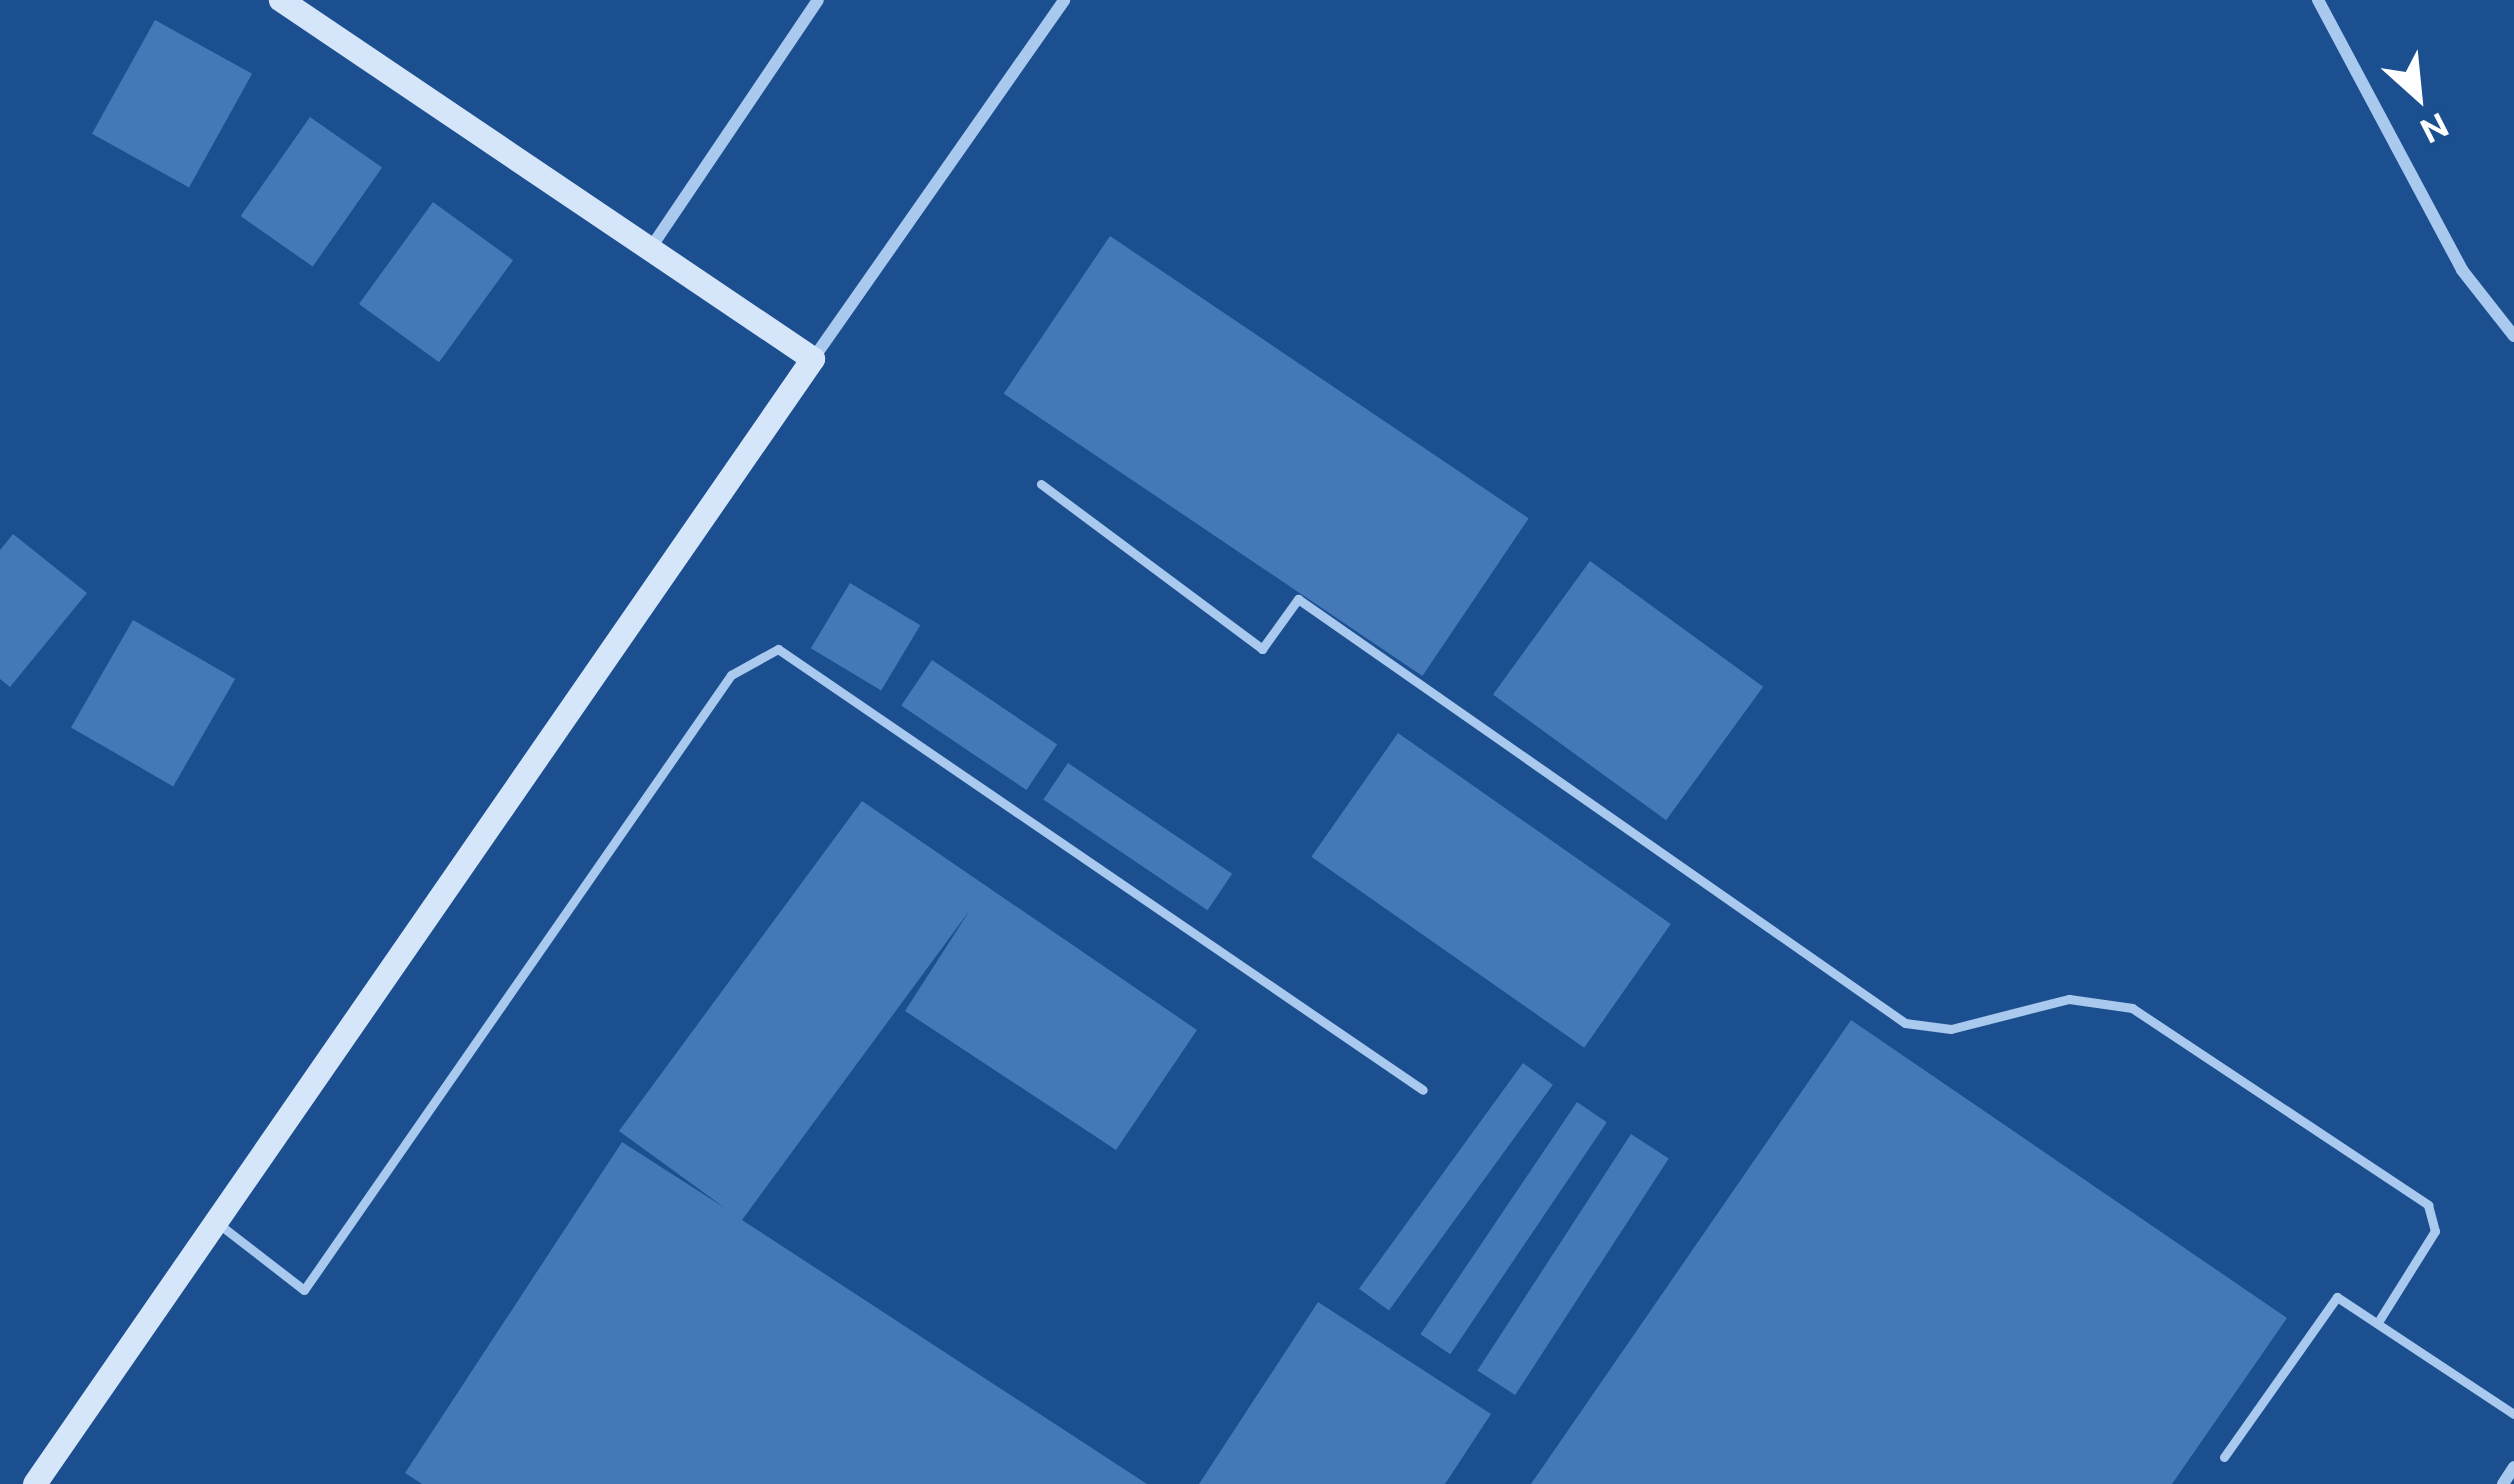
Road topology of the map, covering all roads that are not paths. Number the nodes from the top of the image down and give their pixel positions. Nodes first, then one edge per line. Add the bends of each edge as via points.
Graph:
1 (281, 0) edge
2 (818, 0) edge
3 (1064, 0) edge
4 (2318, 0) edge
5 (650, 249) junction
6 (2514, 336) edge
7 (813, 359) junction
8 (1041, 484) dead end
9 (1423, 1090) dead end
10 (212, 1219) junction
11 (2380, 1319) junction
12 (2514, 1414) edge
13 (2224, 1457) dead end
14 (2514, 1467) edge
15 (34, 1484) edge
16 (2503, 1484) edge

1 - 5 street
2 - 5 street
3 - 7 street
4 - 6 street via 2462,270
5 - 7 street
7 - 10 street
8 - 11 lane via 1262,650 1298,598 1905,1023 1951,1029 2069,999 2132,1008 2428,1205 2435,1231
9 - 10 lane via 778,649 731,675 304,1290
10 - 15 street
11 - 12 lane
11 - 13 lane via 2352,1298 2326,1307
14 - 16 street

